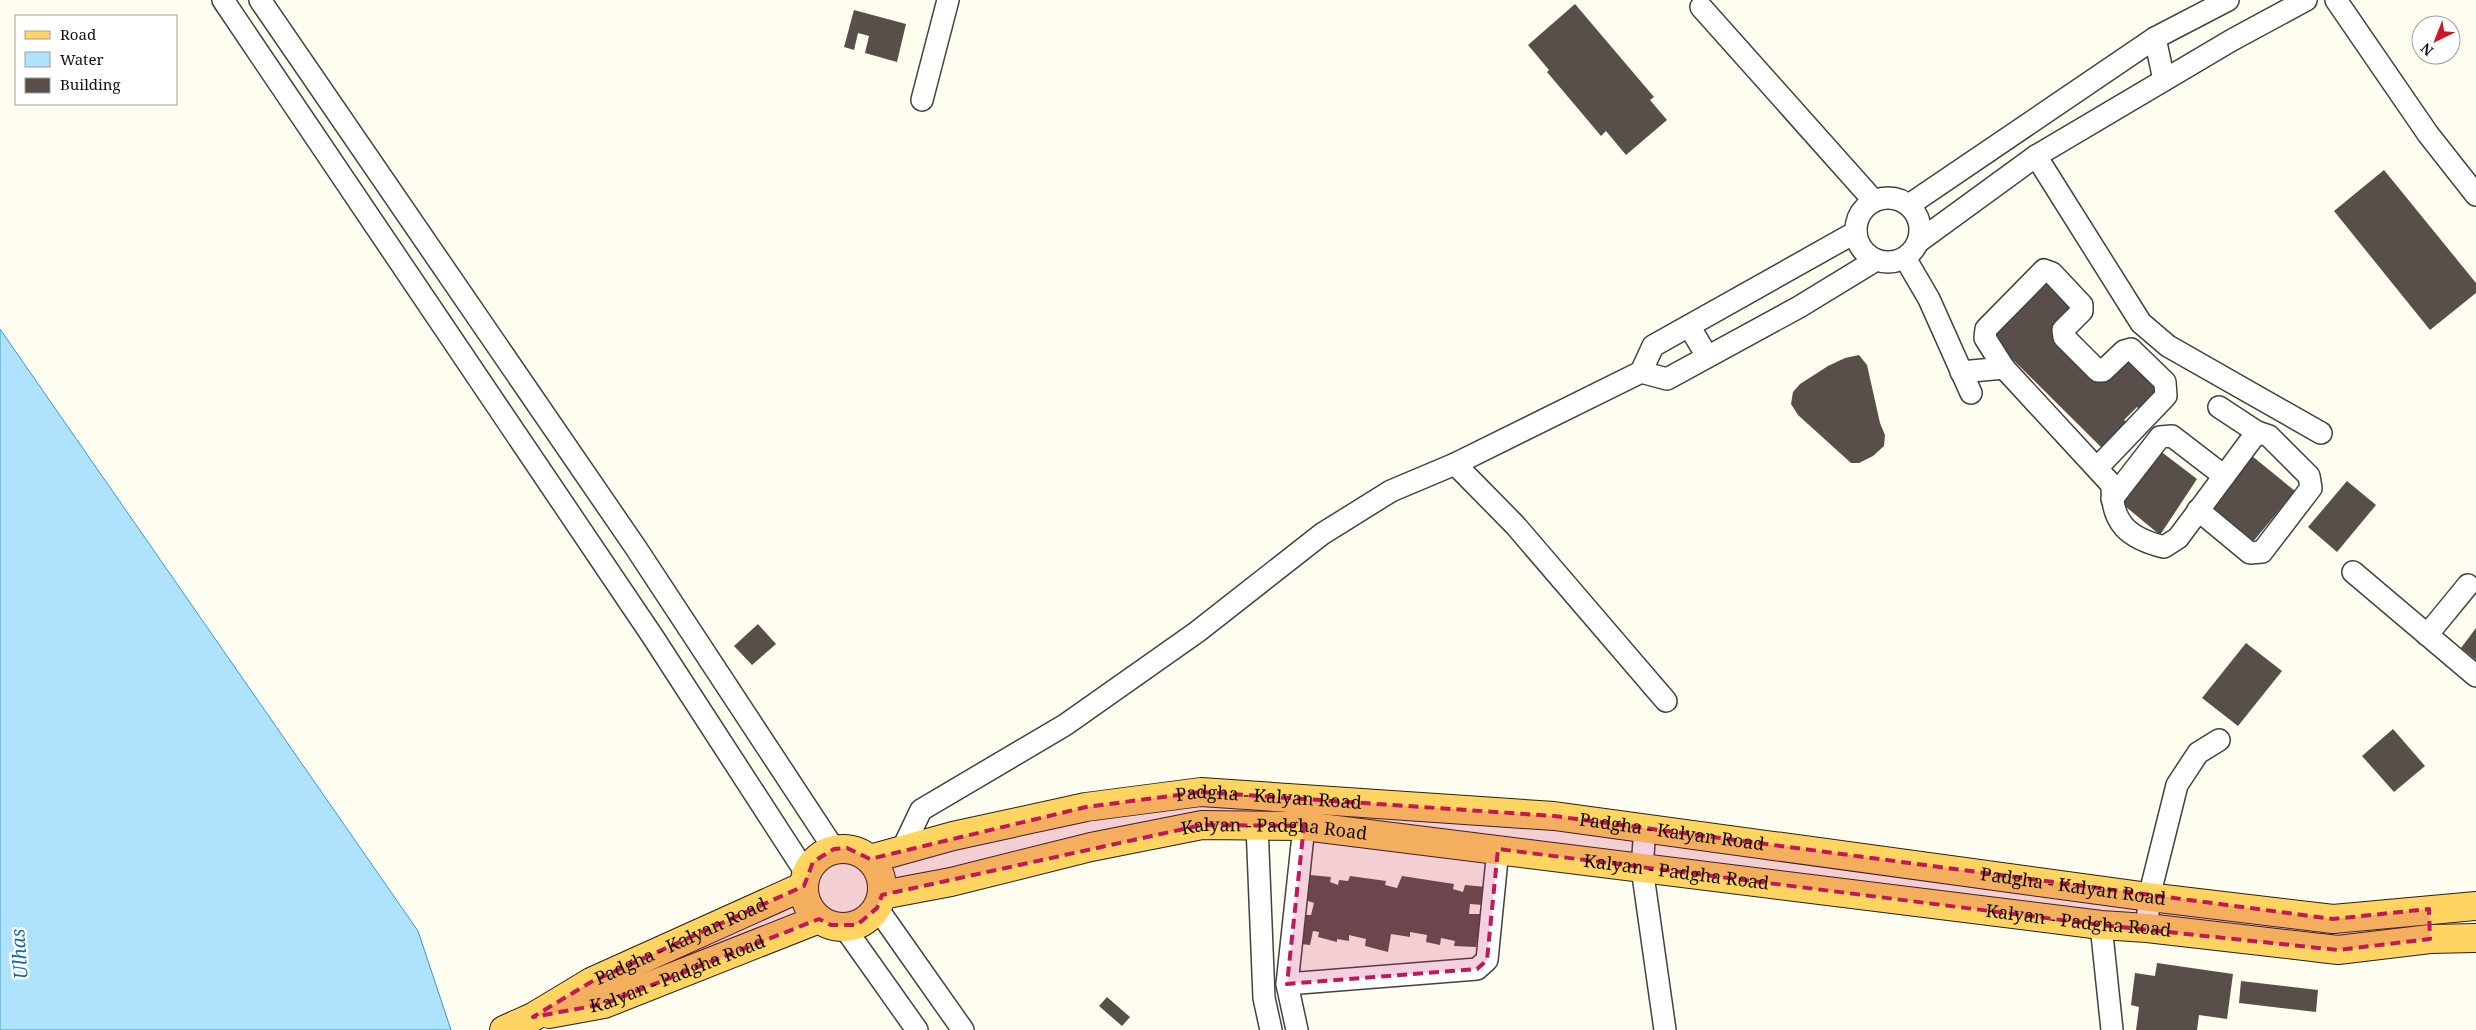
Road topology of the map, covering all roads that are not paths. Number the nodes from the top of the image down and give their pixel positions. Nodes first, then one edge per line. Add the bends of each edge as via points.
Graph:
1 (223, 0) edge
2 (260, 0) edge
3 (948, 0) edge
4 (2228, 0) edge
5 (2306, 0) edge
6 (2336, 0) edge
7 (1701, 7) dead end
8 (2155, 38) junction
9 (2164, 80) junction
10 (922, 100) dead end
11 (2036, 156) junction
12 (2476, 195) edge
13 (1874, 201) junction
14 (1909, 205) junction
15 (1856, 232) junction
16 (1912, 250) junction
17 (1876, 260) junction
18 (1689, 326) junction
19 (1708, 356) junction
20 (2004, 368) junction
21 (1641, 372) junction
22 (1961, 372) junction
23 (1971, 393) dead end
24 (2220, 408) dead end
25 (2257, 432) junction
26 (2320, 433) dead end
27 (1455, 464) junction
28 (2097, 468) junction
29 (2224, 476) junction
30 (2112, 499) junction
31 (2198, 510) junction
32 (2353, 572) dead end
33 (2468, 586) dead end
34 (2428, 635) junction
35 (2476, 676) edge
36 (1666, 700) dead end
37 (2219, 740) dead end
38 (1313, 800) junction
39 (1554, 816) junction
40 (1257, 825) junction
41 (1304, 826) junction
42 (1645, 828) junction
43 (834, 849) junction
44 (1498, 849) junction
45 (902, 850) junction
46 (1548, 856) junction
47 (870, 859) junction
48 (1642, 868) junction
49 (805, 879) junction
50 (2149, 897) junction
51 (880, 902) junction
52 (2476, 906) edge
53 (2428, 909) junction
54 (2333, 918) junction
55 (832, 923) junction
56 (2101, 925) junction
57 (2146, 928) junction
58 (2476, 938) edge
59 (2430, 939) junction
60 (2338, 950) junction
61 (1287, 984) junction
62 (533, 1017) junction
63 (504, 1030) edge
64 (917, 1030) edge
65 (963, 1030) edge
66 (1271, 1030) edge
67 (1297, 1030) edge
68 (1665, 1030) edge
69 (2112, 1030) edge

1 - 49 street via 648,629
2 - 43 street via 636,548
3 - 10 street
4 - 8 street
5 - 9 street
6 - 12 street via 2428,134
7 - 13 street
8 - 9 street
8 - 14 street
9 - 11 street
11 - 16 street
11 - 26 street via 2141,323 2168,346
13 - 14 street via 1890,198
13 - 15 street via 1863,209
14 - 16 street via 1919,222
15 - 17 street via 1861,247
15 - 18 street
16 - 17 street via 1886,262
16 - 22 street
17 - 19 street via 1799,307
18 - 19 street
18 - 21 street via 1653,346
19 - 21 street via 1667,379
20 - 22 street
20 - 28 street
20 - 28 street via 1985,338 1986,328 2044,270 2052,273 2082,305 2082,311 2063,330 2064,337 2098,371 2103,371 2131,349 2164,382 2166,396
21 - 27 street
22 - 23 street
24 - 25 street
25 - 29 street
25 - 31 street via 2269,436 2309,476 2312,488 2262,552 2250,554
27 - 36 street via 1516,525
27 - 45 street via 1391,491 1322,534 1196,632 1065,725 921,810
28 - 30 street via 2112,485
29 - 30 street via 2172,436 2160,437
29 - 31 street
30 - 31 street via 2112,506 2123,527 2147,542 2164,546 2178,538
32 - 34 street
33 - 34 street
34 - 35 street
37 - 50 street via 2198,753 2177,785
38 - 39 main road, Padgha - Kalyan Road
38 - 41 street
38 - 45 main road, Padgha - Kalyan Road via 1201,792 1086,807
39 - 42 main road, Padgha - Kalyan Road
39 - 46 main road
40 - 41 main road, Kalyan - Padgha Road
40 - 51 main road, Kalyan - Padgha Road via 1202,825 1091,847
40 - 66 street via 1264,998
41 - 44 main road, Kalyan - Padgha Road
41 - 61 street
42 - 48 street
42 - 50 main road, Padgha - Kalyan Road
43 - 47 main road via 847,848
43 - 49 main road via 813,862
44 - 46 main road, Kalyan - Padgha Road
44 - 61 street via 1488,960 1477,969
45 - 47 main road, Padgha - Kalyan Road
46 - 48 main road, Kalyan - Padgha Road
47 - 51 main road via 882,882
48 - 56 main road, Kalyan - Padgha Road
48 - 68 street
49 - 55 main road via 805,898
49 - 62 main road, Padgha - Kalyan Road via 592,982
50 - 54 main road, Padgha - Kalyan Road
50 - 57 street
51 - 55 main road via 869,918 857,925
51 - 65 street
52 - 53 main road, Padgha - Kalyan Road
53 - 54 main road, Padgha - Kalyan Road
53 - 59 main road
54 - 60 main road
55 - 62 main road, Kalyan - Padgha Road via 604,1004
55 - 64 street
56 - 57 main road, Kalyan - Padgha Road
56 - 69 street
57 - 60 main road, Kalyan - Padgha Road
58 - 59 main road, Kalyan - Padgha Road
59 - 60 main road, Kalyan - Padgha Road
61 - 67 street
62 - 63 main road

